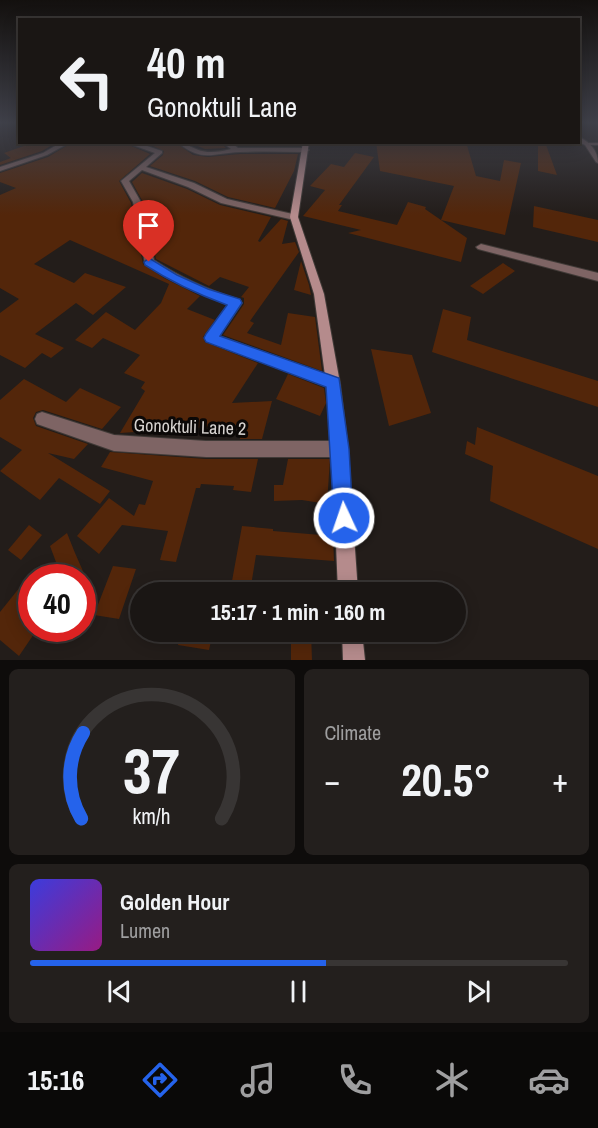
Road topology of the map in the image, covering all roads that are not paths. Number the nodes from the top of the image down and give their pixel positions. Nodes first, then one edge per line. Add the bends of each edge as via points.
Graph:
1 (45, 154) edge
2 (158, 154) edge
3 (305, 154) edge
4 (142, 168) junction
5 (0, 169) edge
6 (294, 217) junction
7 (481, 247) dead end
8 (598, 277) edge
9 (333, 383) junction
10 (42, 419) dead end
11 (340, 449) junction
12 (347, 582) edge
13 (352, 642) edge
14 (354, 660) edge

1 - 5 street
2 - 4 street
3 - 6 street
4 - 6 street via 224,201
4 - 9 street via 125,181 137,202 149,262 173,278 236,303 211,338
6 - 9 street via 319,294
7 - 8 street
9 - 11 street
10 - 11 street, Gonoktuli Lane 2 via 114,443 206,449
11 - 12 street
13 - 14 street

